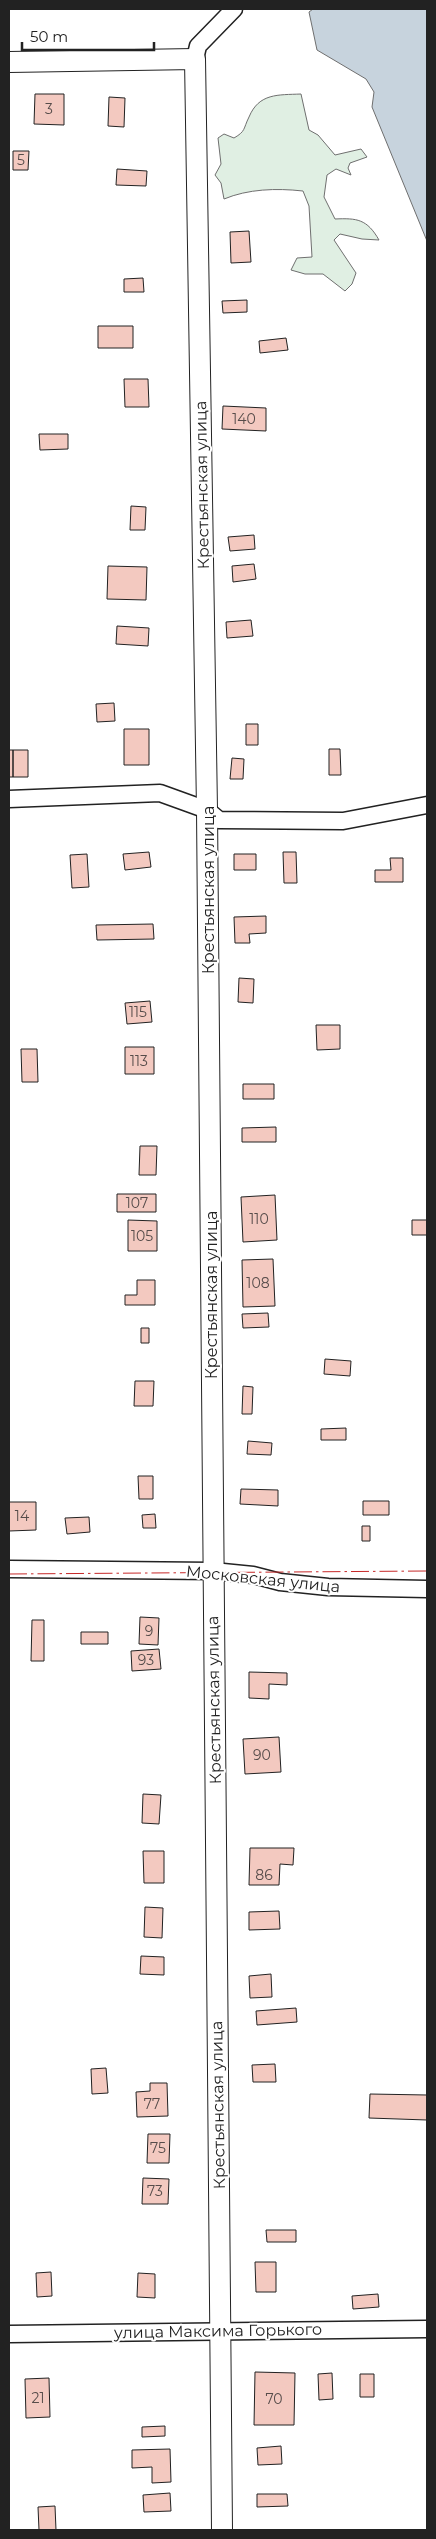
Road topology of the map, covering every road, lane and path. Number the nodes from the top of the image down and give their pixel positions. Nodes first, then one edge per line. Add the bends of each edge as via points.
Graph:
1 (234, 9) edge
2 (195, 59) junction
3 (9, 62) edge
4 (9, 799) edge
5 (427, 805) edge
6 (208, 810) junction
7 (9, 1569) edge
8 (212, 1571) junction
9 (427, 1589) edge
10 (427, 2329) edge
11 (220, 2330) junction
12 (9, 2334) edge
13 (222, 2530) edge

1 - 2 street via 198,46
2 - 3 street
2 - 6 street, Крестьянская улица
4 - 6 street via 160,793
5 - 6 street via 343,821 219,820
6 - 8 street, Крестьянская улица
7 - 8 street, Московская улица
8 - 9 street, Московская улица via 328,1587
8 - 11 street, Крестьянская улица
10 - 11 street, улица Максима Горького
11 - 12 street, улица Максима Горького
11 - 13 street, Крестьянская улица

